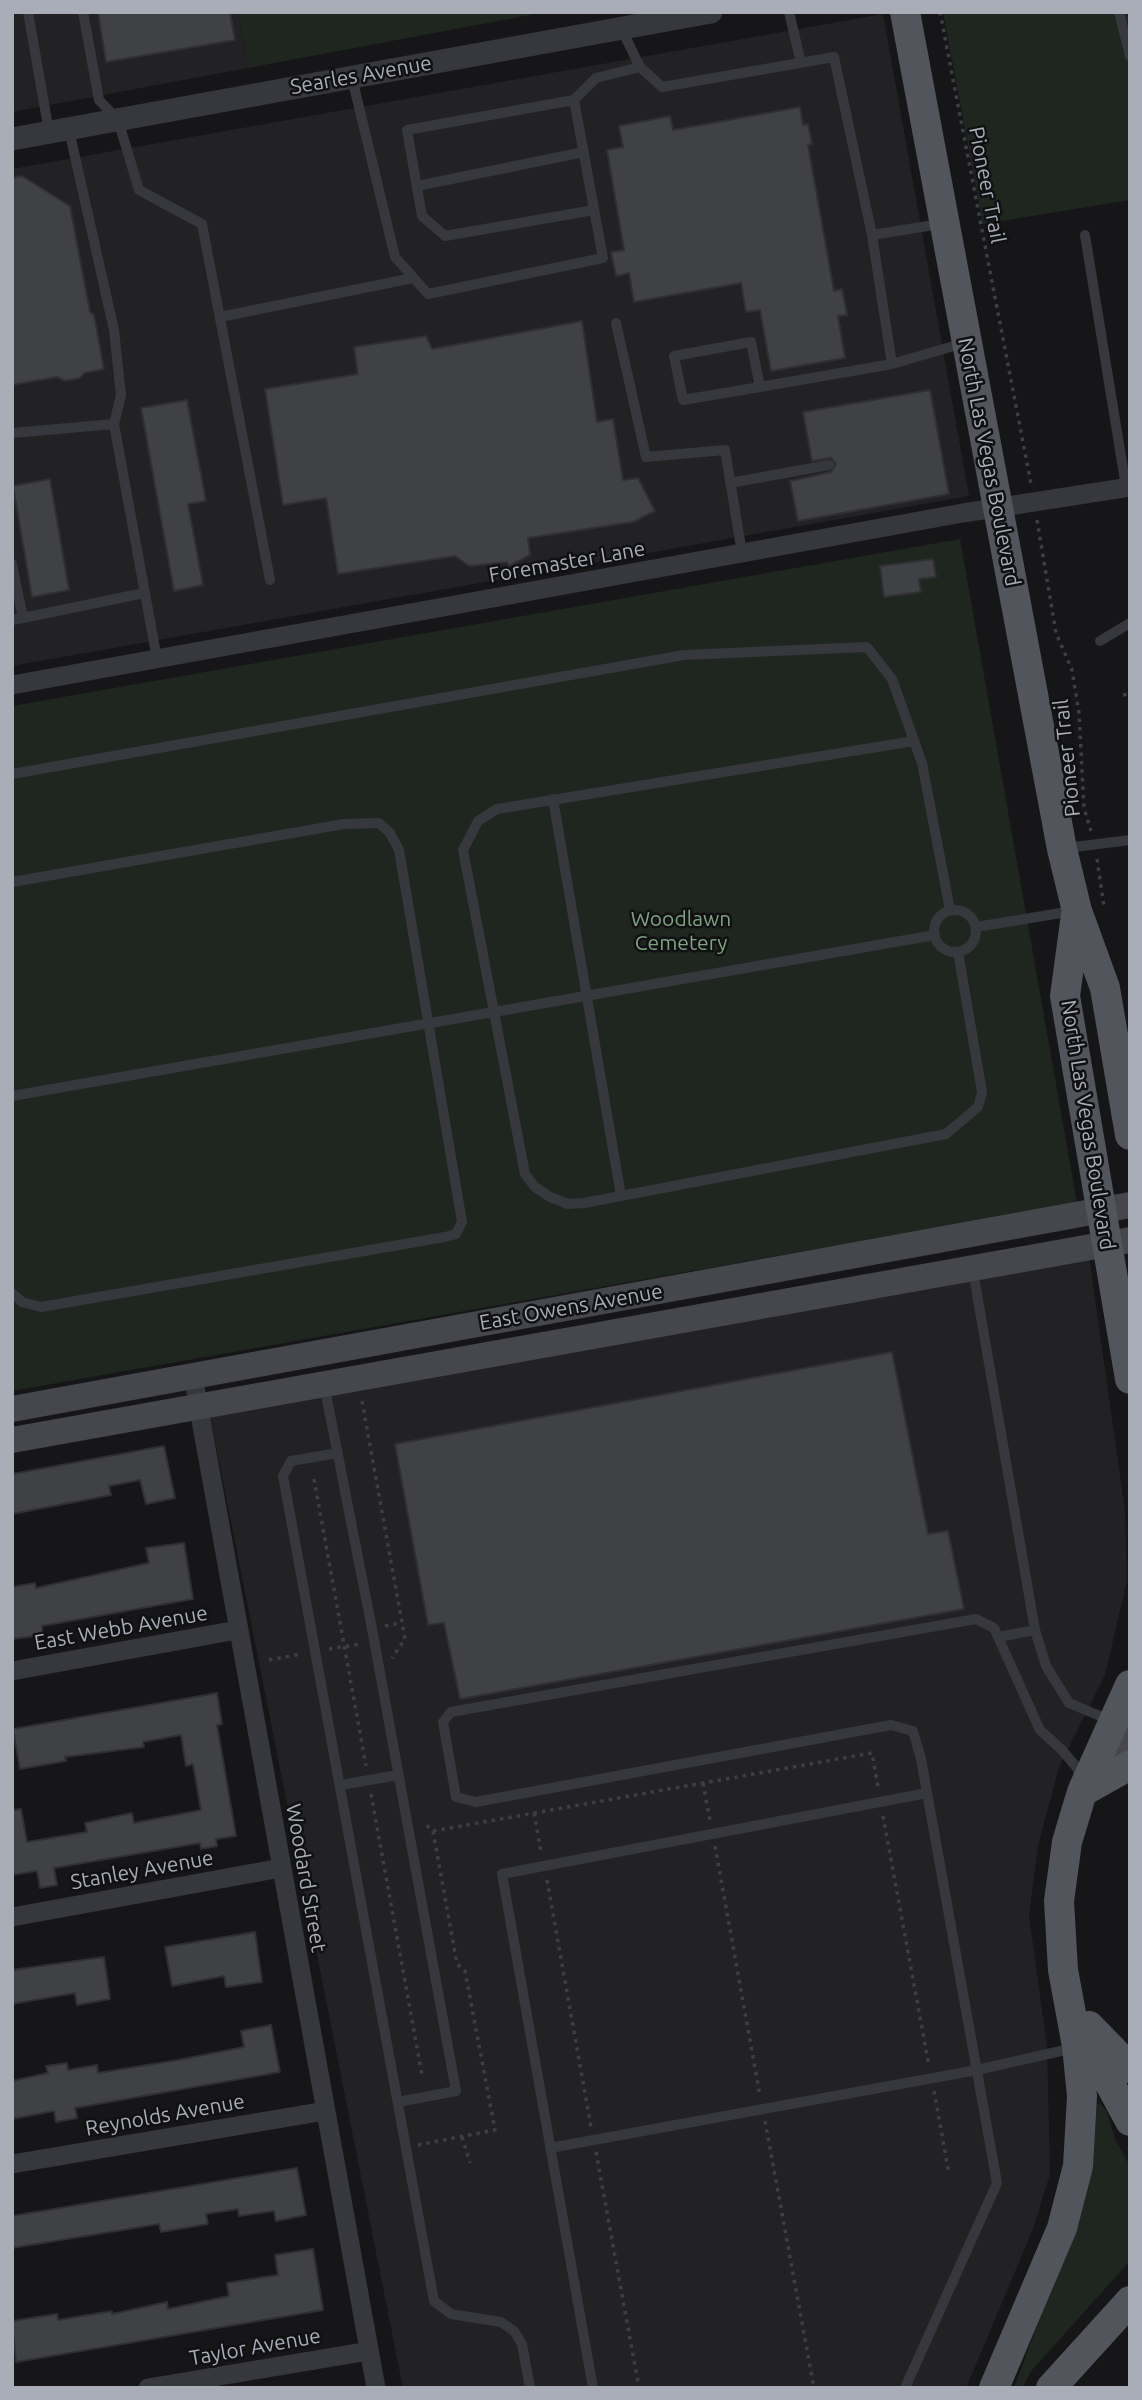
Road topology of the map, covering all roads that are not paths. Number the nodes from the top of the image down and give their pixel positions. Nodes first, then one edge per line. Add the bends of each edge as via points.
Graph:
1 (28, 12) edge
2 (83, 12) edge
3 (711, 12) edge
4 (789, 12) edge
5 (905, 12) edge
6 (1119, 12) edge
7 (635, 22) edge
8 (1130, 56) edge
9 (801, 63) junction
10 (640, 67) junction
11 (352, 77) junction
12 (574, 100) junction
13 (118, 120) junction
14 (59, 131) junction
15 (12, 139) edge
16 (584, 152) junction
17 (417, 186) junction
18 (594, 210) junction
19 (944, 223) junction
20 (872, 235) junction
21 (1085, 235) dead end
22 (413, 278) junction
23 (220, 317) junction
24 (616, 323) dead end
25 (967, 342) junction
26 (892, 363) junction
27 (760, 387) junction
28 (114, 424) junction
29 (12, 433) edge
30 (830, 465) dead end
31 (730, 483) junction
32 (1128, 487) edge
33 (997, 507) junction
34 (742, 553) junction
35 (12, 564) edge
36 (270, 580) dead end
37 (144, 593) junction
38 (18, 619) edge
39 (1130, 623) edge
40 (1100, 641) dead end
41 (157, 659) junction
42 (12, 685) edge
43 (914, 741) junction
44 (12, 774) edge
45 (553, 799) junction
46 (1130, 840) edge
47 (1062, 849) junction
48 (12, 882) edge
49 (950, 910) junction
50 (1091, 911) junction
51 (976, 927) junction
52 (934, 934) junction
53 (958, 952) junction
54 (588, 997) junction
55 (493, 1011) junction
56 (429, 1022) junction
57 (12, 1096) edge
58 (1130, 1135) edge
59 (621, 1196) junction
60 (1116, 1208) edge
61 (1118, 1242) edge
62 (973, 1269) junction
63 (12, 1293) edge
64 (193, 1376) junction
65 (1130, 1379) edge
66 (324, 1384) junction
67 (199, 1406) junction
68 (12, 1409) edge
69 (12, 1440) edge
70 (338, 1453) junction
71 (237, 1630) junction
72 (1035, 1630) junction
73 (999, 1637) junction
74 (12, 1671) edge
75 (1130, 1685) edge
76 (1123, 1729) edge
77 (1130, 1765) edge
78 (398, 1775) junction
79 (341, 1785) junction
80 (1082, 1791) junction
81 (927, 1793) junction
82 (281, 1868) junction
83 (12, 1917) edge
84 (1069, 2006) junction
85 (1077, 2046) junction
86 (1130, 2068) edge
87 (976, 2070) junction
88 (398, 2102) junction
89 (325, 2111) junction
90 (1130, 2121) edge
91 (550, 2148) junction
92 (12, 2164) edge
93 (1130, 2301) edge
94 (369, 2351) junction
95 (148, 2388) edge
96 (376, 2388) edge
97 (530, 2388) edge
98 (593, 2388) edge
99 (905, 2388) edge
100 (994, 2388) edge
101 (1051, 2388) edge

1 - 14 lane
2 - 13 lane via 99,100
3 - 7 street, Searles Avenue
4 - 9 lane
5 - 19 main road, North Las Vegas Boulevard
6 - 8 lane
7 - 10 lane
7 - 11 street, Searles Avenue
9 - 10 lane via 662,87
9 - 20 lane via 834,57
10 - 12 lane via 596,78
11 - 13 street, Searles Avenue
11 - 22 lane via 395,257
12 - 16 lane
12 - 17 lane via 407,130
13 - 14 street, Searles Avenue
13 - 23 lane via 139,190 202,224
14 - 15 street, Searles Avenue
14 - 28 lane via 114,330 121,395
16 - 17 lane
16 - 18 lane
17 - 18 lane via 422,216 444,236
18 - 22 lane via 603,258 428,294
19 - 20 lane
19 - 25 main road, North Las Vegas Boulevard
20 - 26 lane
21 - 32 lane
22 - 23 lane
23 - 36 lane
24 - 31 lane via 646,457 725,450
25 - 26 lane
25 - 33 main road, North Las Vegas Boulevard
26 - 27 lane
27 - 27 lane via 751,342 674,356 683,400
28 - 29 lane
28 - 37 lane
30 - 31 lane
31 - 34 lane
32 - 33 street, Foremaster Lane
33 - 34 street, Foremaster Lane
33 - 47 main road, North Las Vegas Boulevard
34 - 41 street, Foremaster Lane
35 - 38 lane
37 - 38 lane
37 - 41 lane
39 - 40 lane
41 - 42 street, Foremaster Lane
43 - 44 lane via 892,679 867,647 807,648 684,655
43 - 45 lane
43 - 49 lane
45 - 54 lane
45 - 55 lane via 497,809 478,821 463,850
46 - 47 lane
47 - 50 main road, North Las Vegas Boulevard
48 - 56 lane via 344,824 379,823 399,850
49 - 51 lane via 970,915
49 - 52 lane via 939,918
50 - 51 lane
50 - 58 main road, North Las Vegas Boulevard
50 - 60 main road, North Las Vegas Boulevard via 1065,996
51 - 53 lane via 974,941
52 - 53 lane via 944,949
52 - 54 lane
53 - 59 lane via 982,1092 978,1107 963,1122 926,1140
54 - 55 lane
54 - 59 lane
55 - 56 lane
55 - 59 lane via 525,1174 535,1187 568,1204
56 - 57 lane
56 - 63 lane via 462,1222 456,1234 41,1307 22,1302
60 - 61 main road, North Las Vegas Boulevard
60 - 64 main road, East Owens Avenue
61 - 62 main road, East Owens Avenue
61 - 65 main road, North Las Vegas Boulevard
62 - 66 main road, East Owens Avenue
62 - 72 lane
64 - 67 street, Woodard Street
64 - 68 main road, East Owens Avenue
66 - 67 main road, East Owens Avenue
66 - 70 lane
67 - 69 main road, East Owens Avenue
67 - 71 street, Woodard Street
70 - 78 lane
70 - 79 lane via 291,1461 283,1476
71 - 74 street, East Webb Avenue
71 - 82 street, Woodard Street
72 - 73 lane
72 - 76 lane via 1059,1691 1081,1710
73 - 80 lane via 1040,1730 1077,1769
73 - 81 lane via 994,1628 976,1619 451,1712 443,1722 456,1797 477,1802 891,1725 913,1731
75 - 76 main road
76 - 80 main road
77 - 80 main road
78 - 79 lane
78 - 88 lane via 456,2091
79 - 88 lane
80 - 84 main road via 1067,1842 1059,1901
81 - 87 lane
81 - 91 lane via 502,1874
82 - 83 street, Stanley Avenue
82 - 89 street, Woodard Street
84 - 85 main road
84 - 86 main road
84 - 90 main road
85 - 87 lane
85 - 100 main road via 1082,2096 1078,2166 1062,2228
87 - 91 lane
87 - 99 lane via 997,2183
88 - 97 lane via 434,2301 451,2314 501,2322 514,2331 522,2344
89 - 92 street, Reynolds Avenue
89 - 94 street, Woodard Street
91 - 98 lane
93 - 101 main road
94 - 95 street, Taylor Avenue
94 - 96 street, Woodard Street

